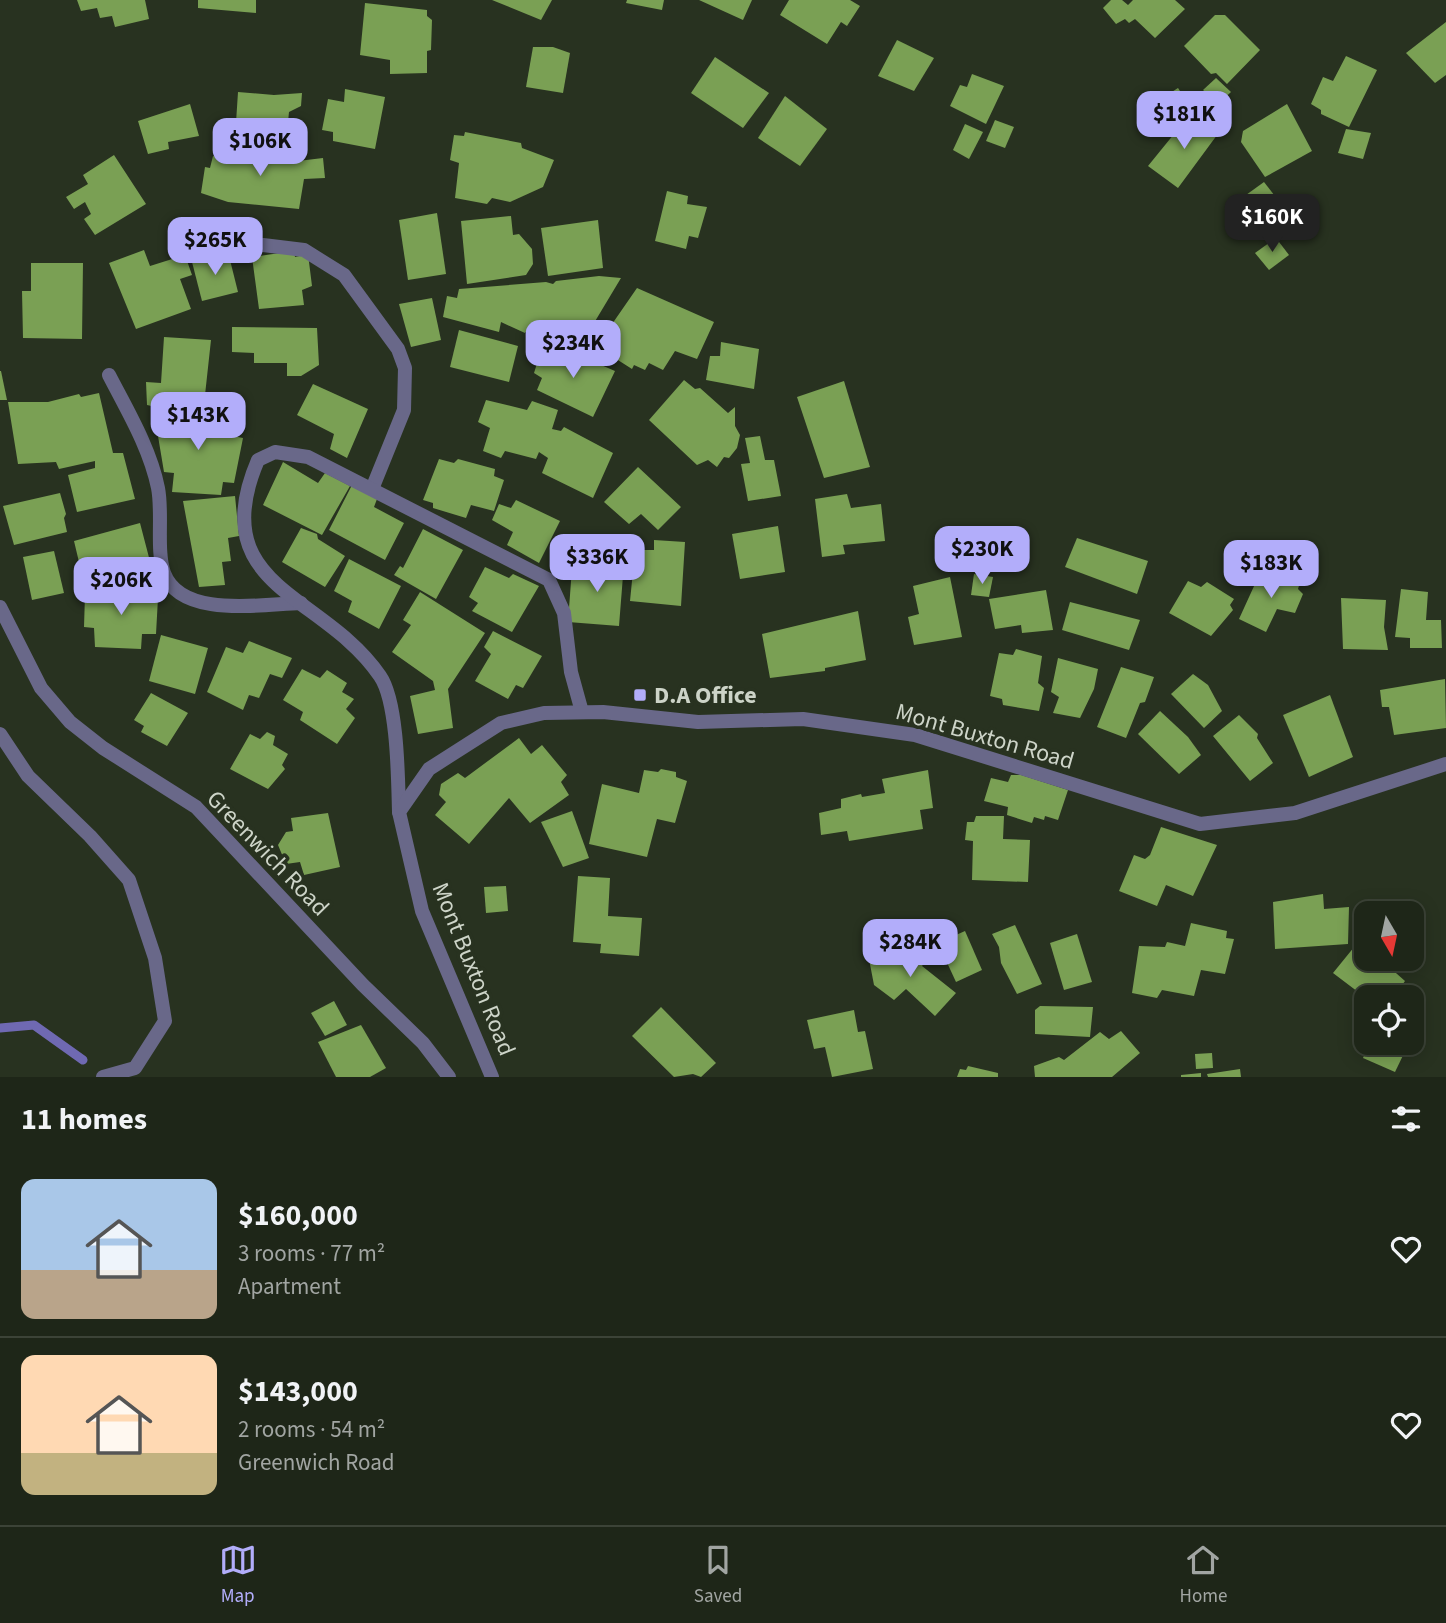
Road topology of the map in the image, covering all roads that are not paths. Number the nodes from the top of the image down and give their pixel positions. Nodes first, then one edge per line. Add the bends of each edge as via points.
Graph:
1 (263, 245) dead end
2 (109, 375) dead end
3 (372, 489) junction
4 (301, 603) junction
5 (0, 607) edge
6 (582, 712) junction
7 (0, 734) edge
8 (1446, 764) edge
9 (398, 812) junction
10 (103, 1077) edge
11 (449, 1077) edge
12 (492, 1077) edge

1 - 3 street via 304,250 344,275 398,349 405,368 404,410
2 - 4 street via 141,438 158,487 164,572 175,592 207,605
3 - 4 street via 309,457 275,452 258,460 245,490 246,541 264,576
3 - 6 street via 549,580 564,613 571,672
4 - 9 street via 338,632 382,677 398,762
5 - 11 street, Greenwich Road via 41,688 71,722 103,748 196,807 423,1043
6 - 8 street, Mont Buxton Road via 698,722 803,719 915,735 1200,824 1295,813
6 - 9 street, Mont Buxton Road via 544,713 501,723 429,769
7 - 10 street via 28,776 129,880 155,958 165,1021 135,1068
9 - 12 street, Mont Buxton Road via 422,911

